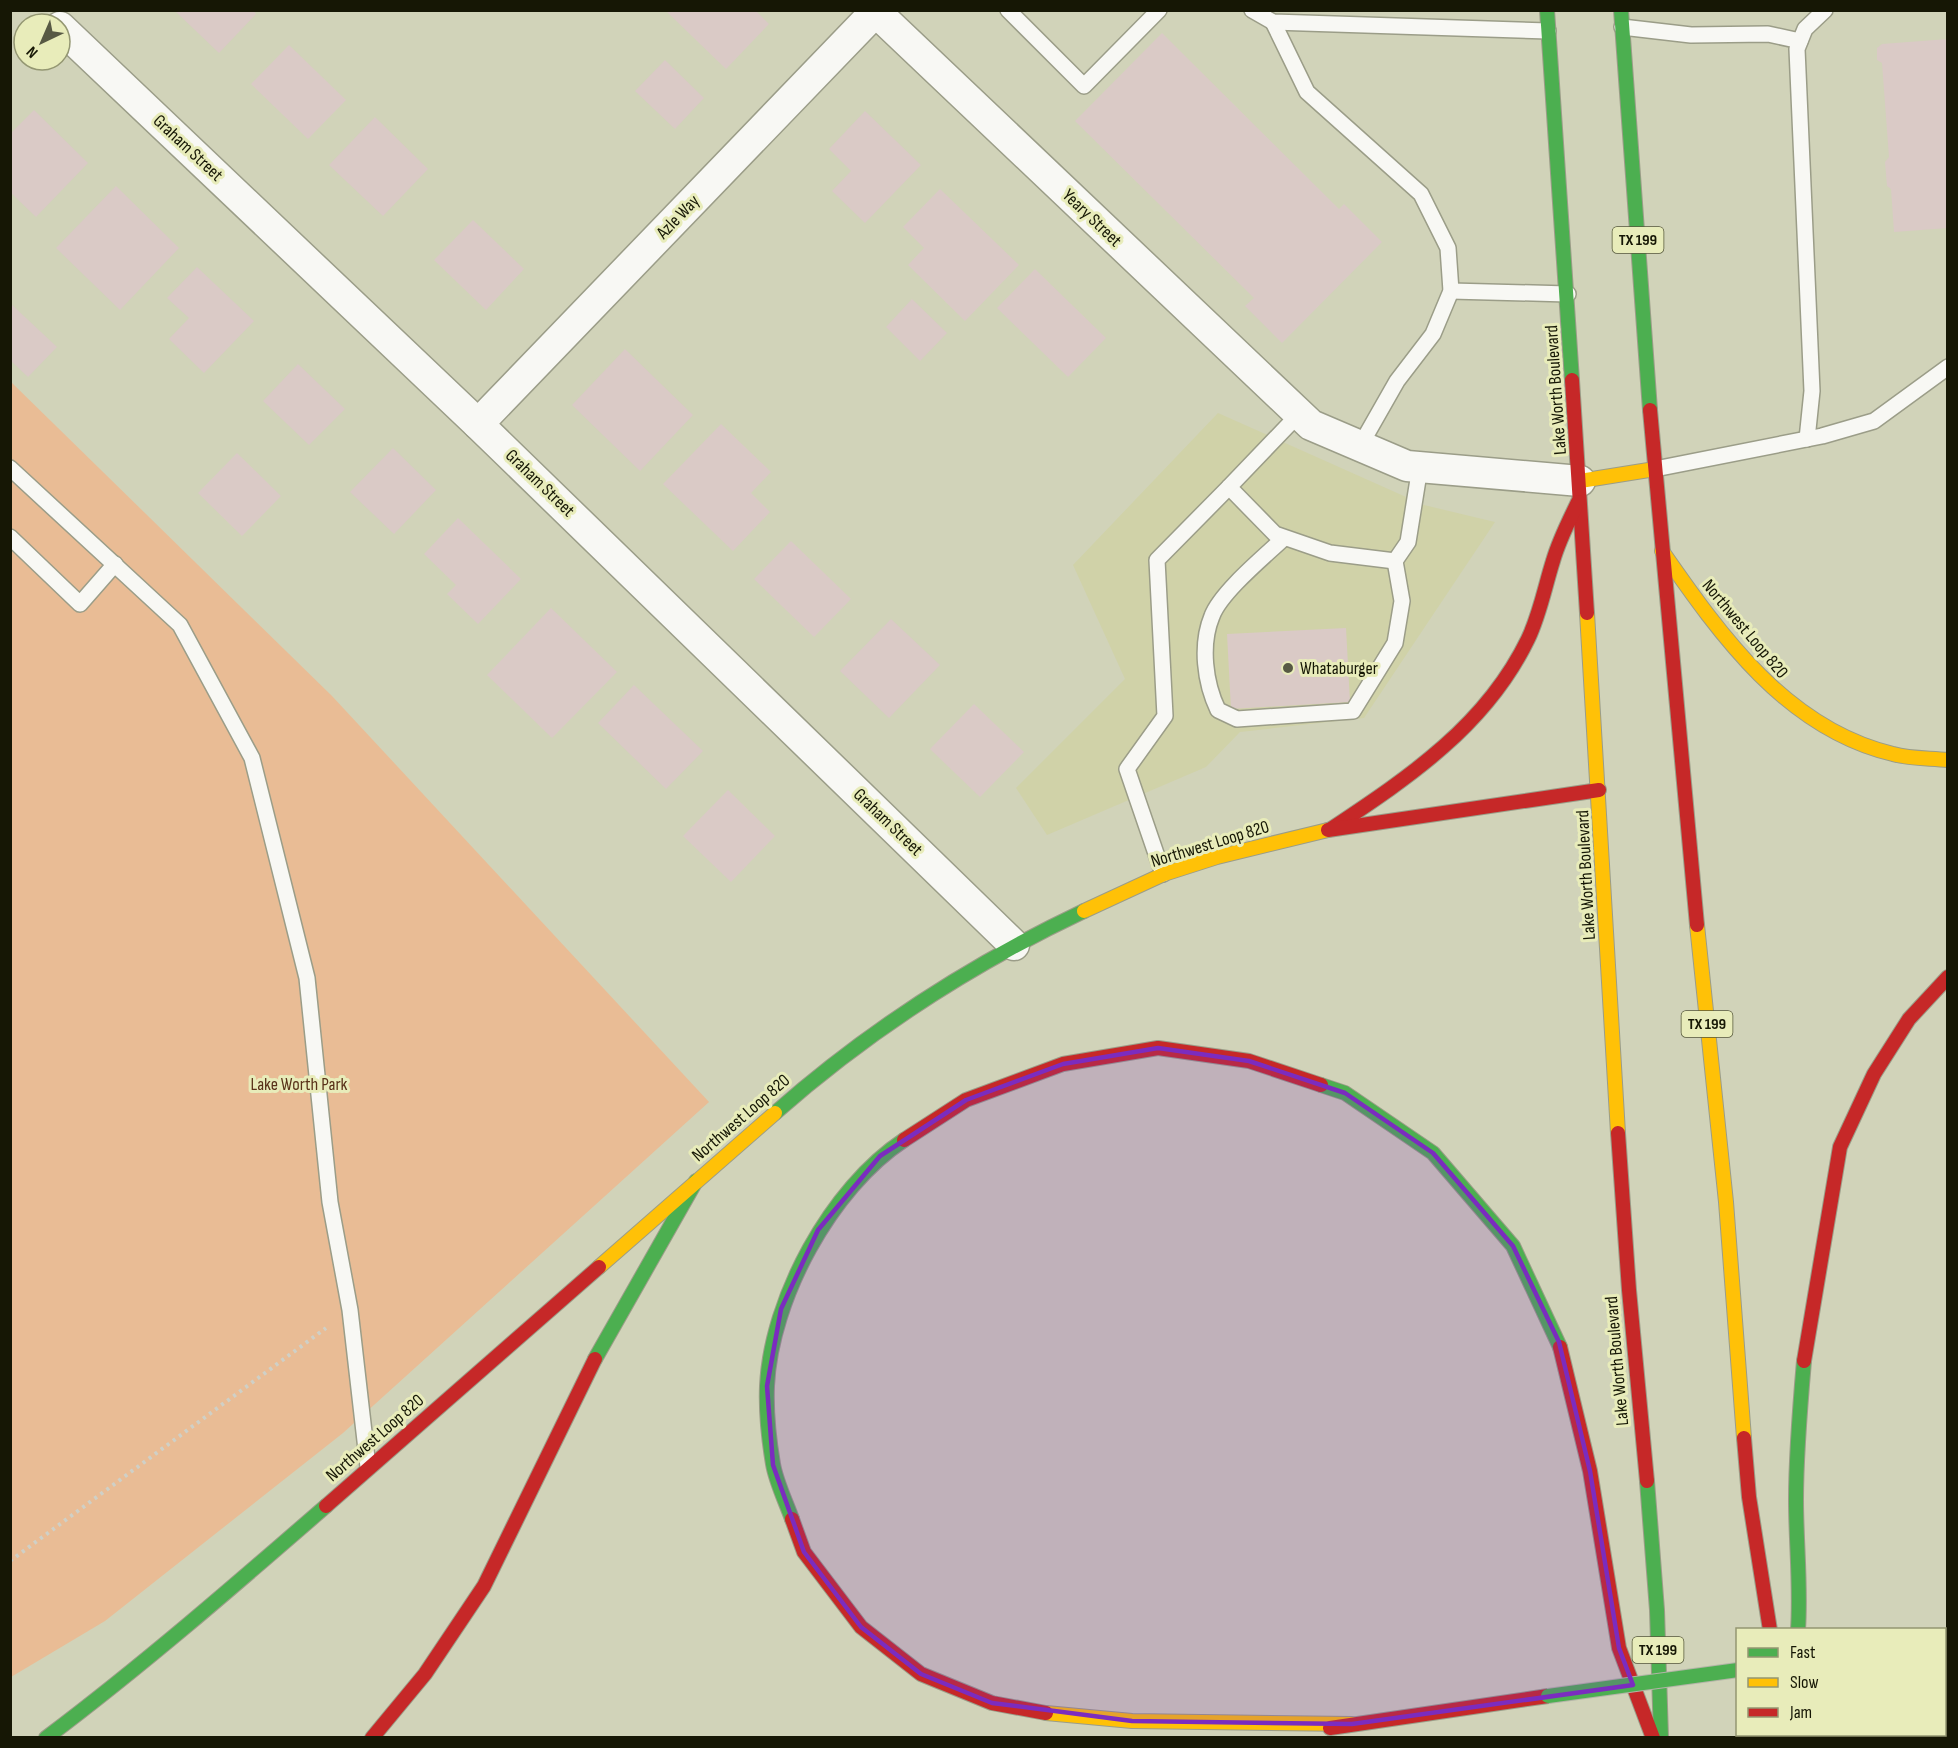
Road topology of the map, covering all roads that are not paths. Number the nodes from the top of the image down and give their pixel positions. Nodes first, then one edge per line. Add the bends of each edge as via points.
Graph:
1 (1008, 10) edge
2 (1159, 10) edge
3 (1252, 10) edge
4 (1547, 10) edge
5 (1621, 10) edge
6 (1825, 10) edge
7 (875, 11) edge
8 (1273, 22) junction
9 (1622, 27) junction
10 (1548, 31) junction
11 (72, 38) edge
12 (1800, 41) junction
13 (1451, 291) junction
14 (1568, 294) junction
15 (1947, 367) edge
16 (1305, 420) junction
17 (478, 424) junction
18 (1807, 439) junction
19 (1360, 446) junction
20 (1420, 467) junction
21 (10, 468) edge
22 (1655, 469) junction
23 (1229, 486) junction
24 (1580, 489) junction
25 (10, 537) edge
26 (1284, 538) junction
27 (1662, 551) junction
28 (1395, 561) junction
29 (115, 564) junction
30 (1947, 760) edge
31 (1599, 790) junction
32 (1331, 829) junction
33 (1163, 874) junction
34 (1014, 945) junction
35 (1947, 976) edge
36 (696, 1181) junction
37 (368, 1467) junction
38 (1770, 1628) edge
39 (1798, 1628) edge
40 (1736, 1670) edge
41 (1352, 1724) junction
42 (46, 1737) edge
43 (372, 1737) edge
44 (1277, 1737) edge
45 (1653, 1737) edge
46 (1661, 1737) edge

1 - 2 lane via 1084,86
3 - 8 lane
4 - 10 main road, Lake Worth Boulevard / TX 199
5 - 9 main road, TX 199
6 - 12 lane via 1805,29
7 - 16 street, Yeary Street
7 - 17 street, Azle Way
8 - 10 lane
8 - 13 lane via 1307,92 1421,194 1448,248
9 - 12 lane via 1691,35 1768,34
9 - 22 main road, TX 199
10 - 14 main road, Lake Worth Boulevard / TX 199
11 - 17 street, Graham Street
12 - 18 lane via 1796,66 1812,391
13 - 14 lane
13 - 19 lane via 1433,334 1397,381
14 - 24 main road, Lake Worth Boulevard / TX 199
15 - 18 lane via 1874,421
16 - 19 street
16 - 23 lane
17 - 34 street, Graham Street
18 - 22 lane
19 - 20 street via 1407,466
20 - 24 street
20 - 28 lane via 1408,542
21 - 29 lane
22 - 24 main road
22 - 27 main road, TX 199
23 - 26 lane via 1275,534
23 - 33 lane via 1157,560 1165,716 1127,769
24 - 31 main road, Lake Worth Boulevard / TX 199
24 - 32 main road via 1553,560 1544,600 1507,680 1487,707 1431,760
25 - 29 lane via 80,604
26 - 28 lane via 1330,553
26 - 28 lane via 1232,588 1212,615 1206,650 1208,688 1218,710 1237,719 1353,711 1395,643 1402,602
27 - 30 main road, Northwest Loop 820 via 1712,623 1777,694 1829,731 1890,754
27 - 38 main road, TX 199 via 1726,1202 1749,1497
29 - 37 lane via 180,625 252,758 307,978 330,1202 350,1310
31 - 32 main road, Northwest Loop 820
31 - 46 main road, Lake Worth Boulevard / TX 199 via 1624,1231 1653,1562
32 - 33 main road, Northwest Loop 820
33 - 34 main road, Northwest Loop 820
34 - 36 main road, Northwest Loop 820 via 881,1027 824,1070
35 - 39 main road via 1903,1028 1874,1074 1840,1147 1807,1334 1799,1413
36 - 37 main road, Northwest Loop 820
36 - 43 main road via 607,1335 484,1586 425,1674
37 - 42 main road, Northwest Loop 820 via 182,1631
40 - 41 main road, bridge
41 - 44 main road
41 - 45 main road via 1132,1721 1064,1716 992,1703 921,1674 861,1626 804,1552 773,1465 767,1386 782,1309 818,1230 880,1156 966,1100 1063,1064 1158,1048 1249,1061 1345,1093 1432,1153 1513,1246 1559,1342 1590,1471 1619,1648

